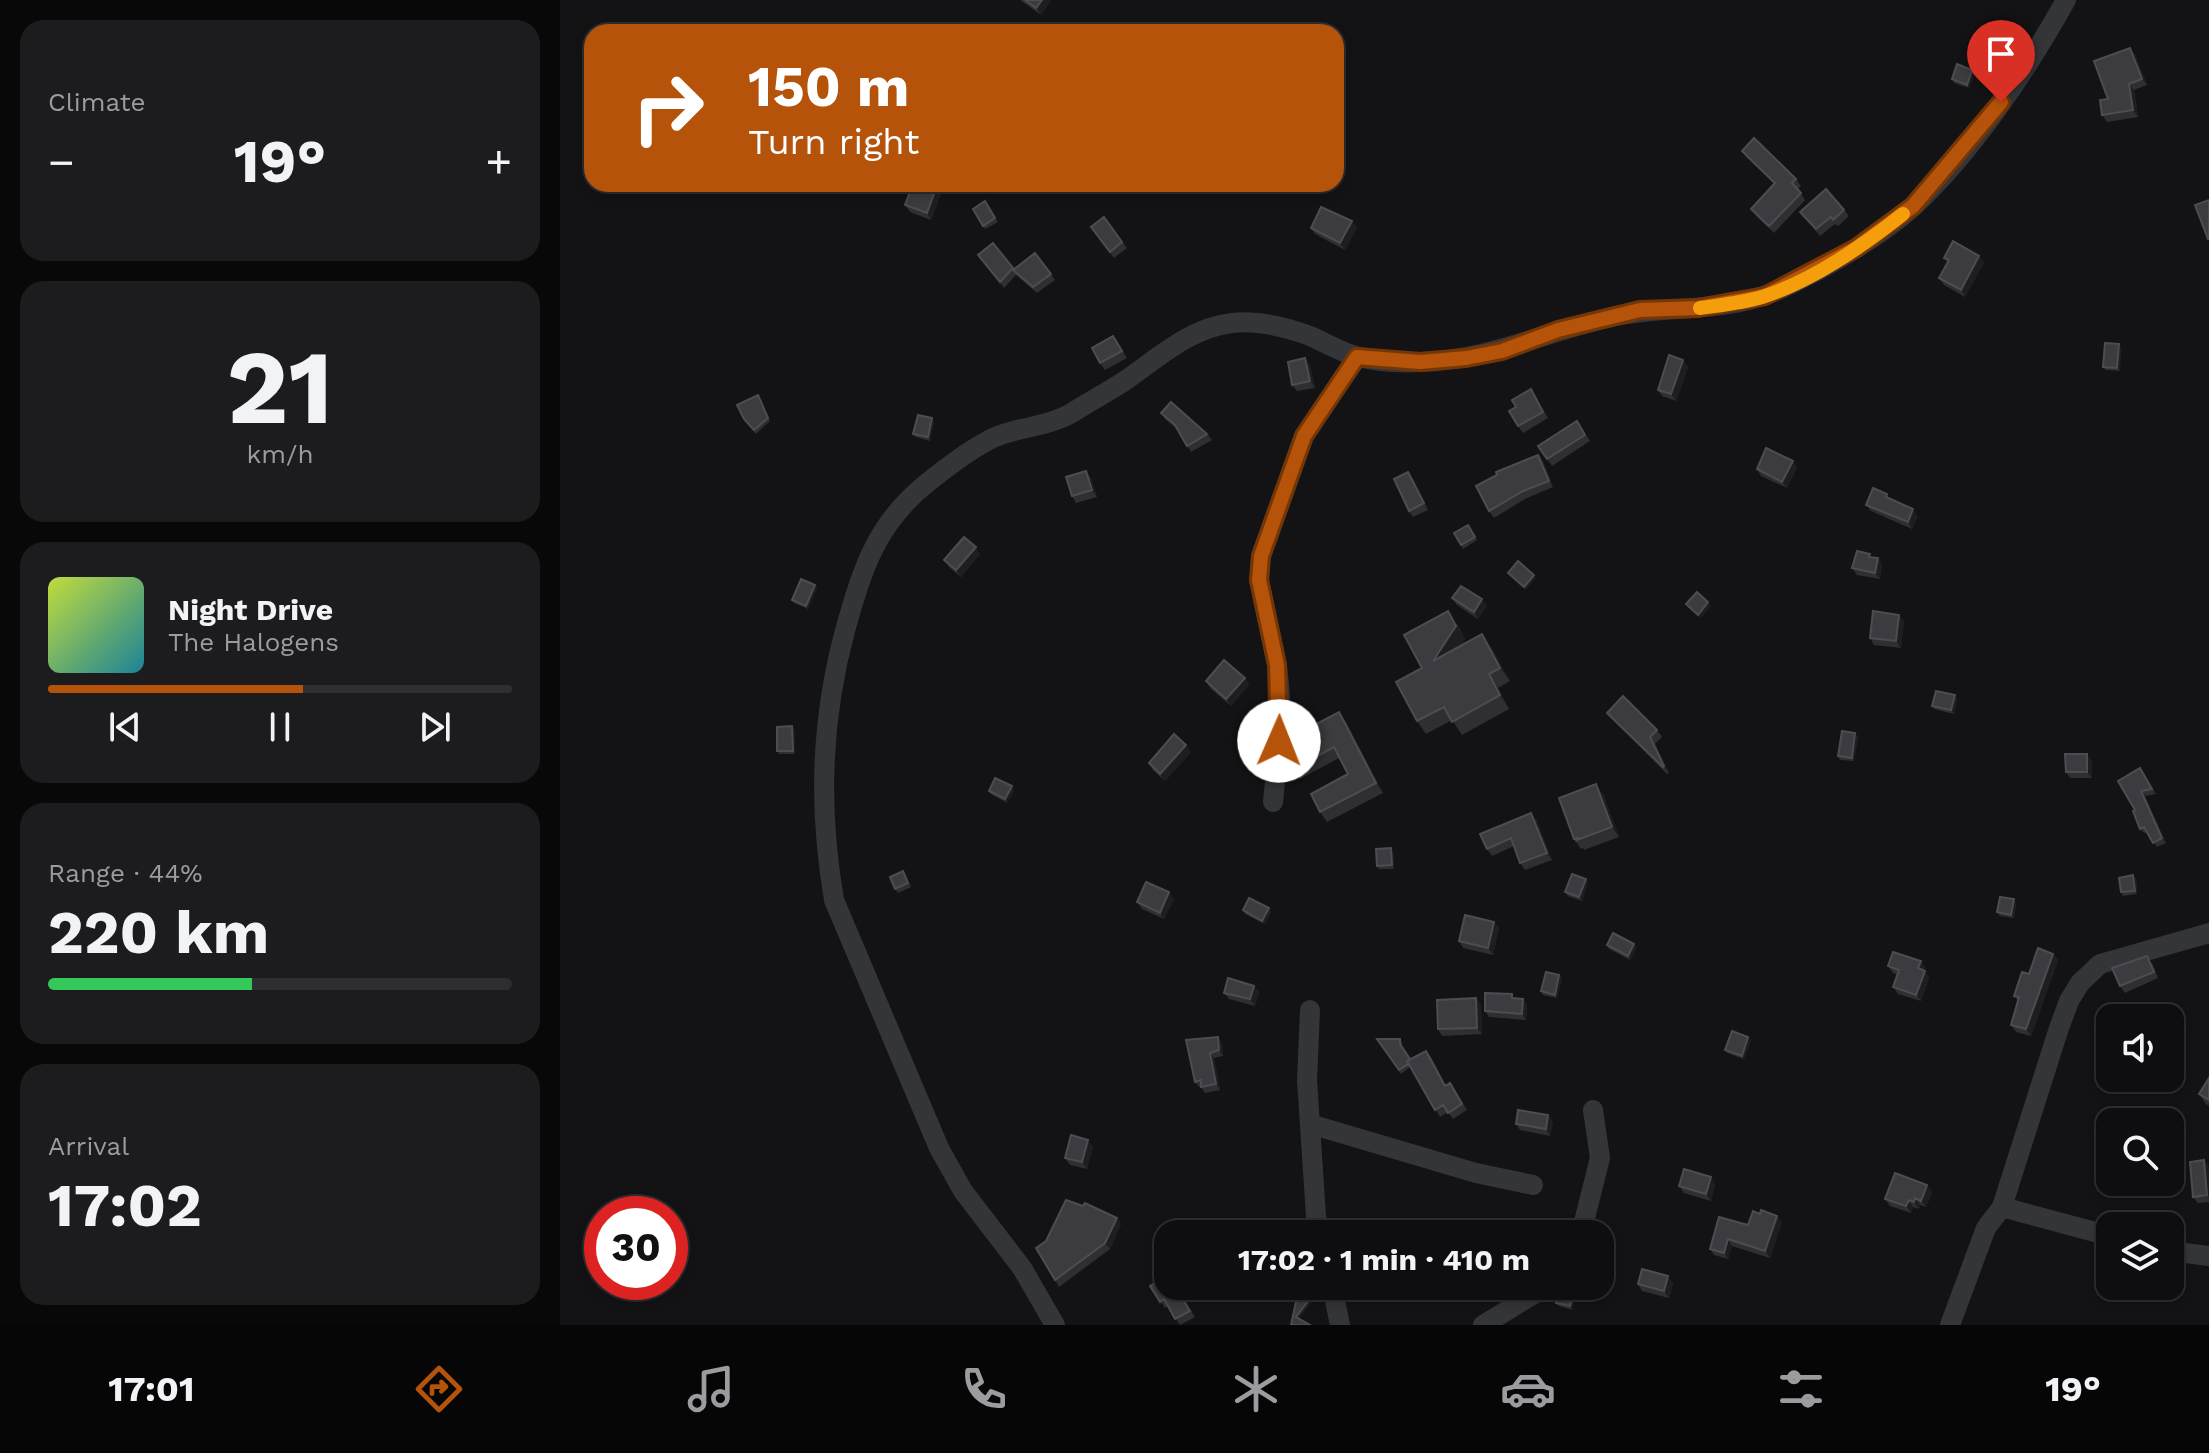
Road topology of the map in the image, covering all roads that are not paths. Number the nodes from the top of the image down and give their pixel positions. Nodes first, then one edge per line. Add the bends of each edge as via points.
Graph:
1 (2066, 0) edge
2 (1357, 357) junction
3 (1273, 802) dead end
4 (2209, 933) edge
5 (1310, 1010) dead end
6 (1593, 1110) dead end
7 (1310, 1124) junction
8 (1533, 1185) dead end
9 (2002, 1207) junction
10 (1317, 1220) edge
11 (1584, 1220) edge
12 (2096, 1232) edge
13 (2184, 1253) edge
14 (2209, 1256) edge
15 (1335, 1300) edge
16 (1524, 1300) edge
17 (1055, 1325) edge
18 (1340, 1325) edge
19 (1483, 1325) edge
20 (1950, 1325) edge

1 - 2 street via 2019,79 1913,206 1856,248 1787,286 1743,302 1640,310 1466,358 1420,362
2 - 3 street via 1304,436 1261,556 1259,580 1280,695
2 - 17 street via 1306,335 1251,323 1229,323 1182,340 1063,418 993,438 926,483 881,532 860,578 827,708 825,812 834,900 939,1148
4 - 9 street via 2100,964 2080,983 2059,1028
5 - 7 street
6 - 11 street via 1600,1158
7 - 8 street
7 - 10 street
9 - 12 street
9 - 20 street via 1986,1228
13 - 14 street
15 - 18 street
16 - 19 street

